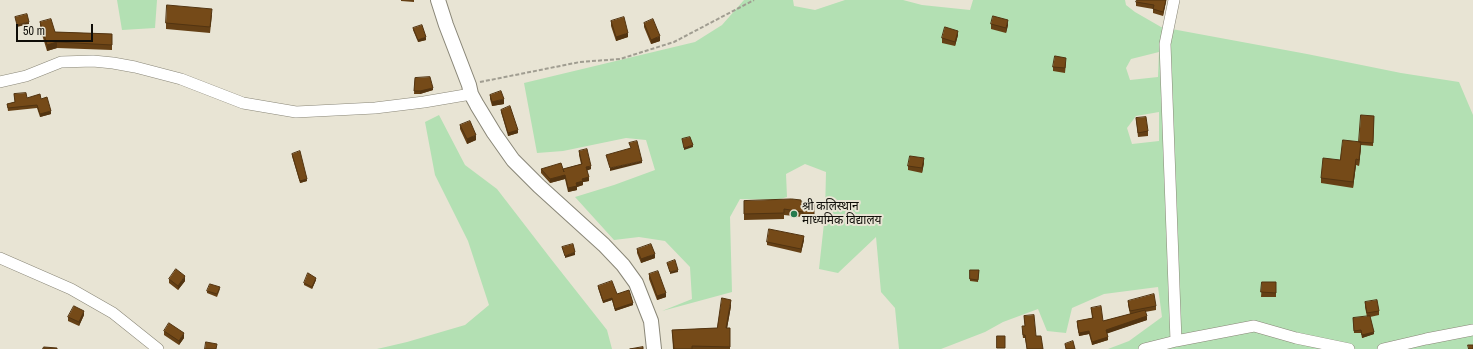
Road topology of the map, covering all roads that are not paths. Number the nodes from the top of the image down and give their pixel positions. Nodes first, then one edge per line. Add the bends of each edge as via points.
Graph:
1 (438, 0) edge
2 (1174, 0) edge
3 (0, 82) edge
4 (470, 89) junction
5 (0, 258) edge
6 (1473, 330) edge
7 (1176, 341) junction
8 (158, 349) edge
9 (654, 349) edge
10 (1144, 349) edge
11 (1349, 349) edge
12 (1383, 349) edge

1 - 4 street
2 - 7 street via 1165,44
3 - 4 street via 26,76 61,62 113,63 181,79 243,103 296,112 375,108 424,102
4 - 9 street via 494,133 513,160 604,245 636,282 651,320
5 - 8 street via 71,289 113,313
6 - 12 street
7 - 10 street
7 - 11 street via 1254,326

